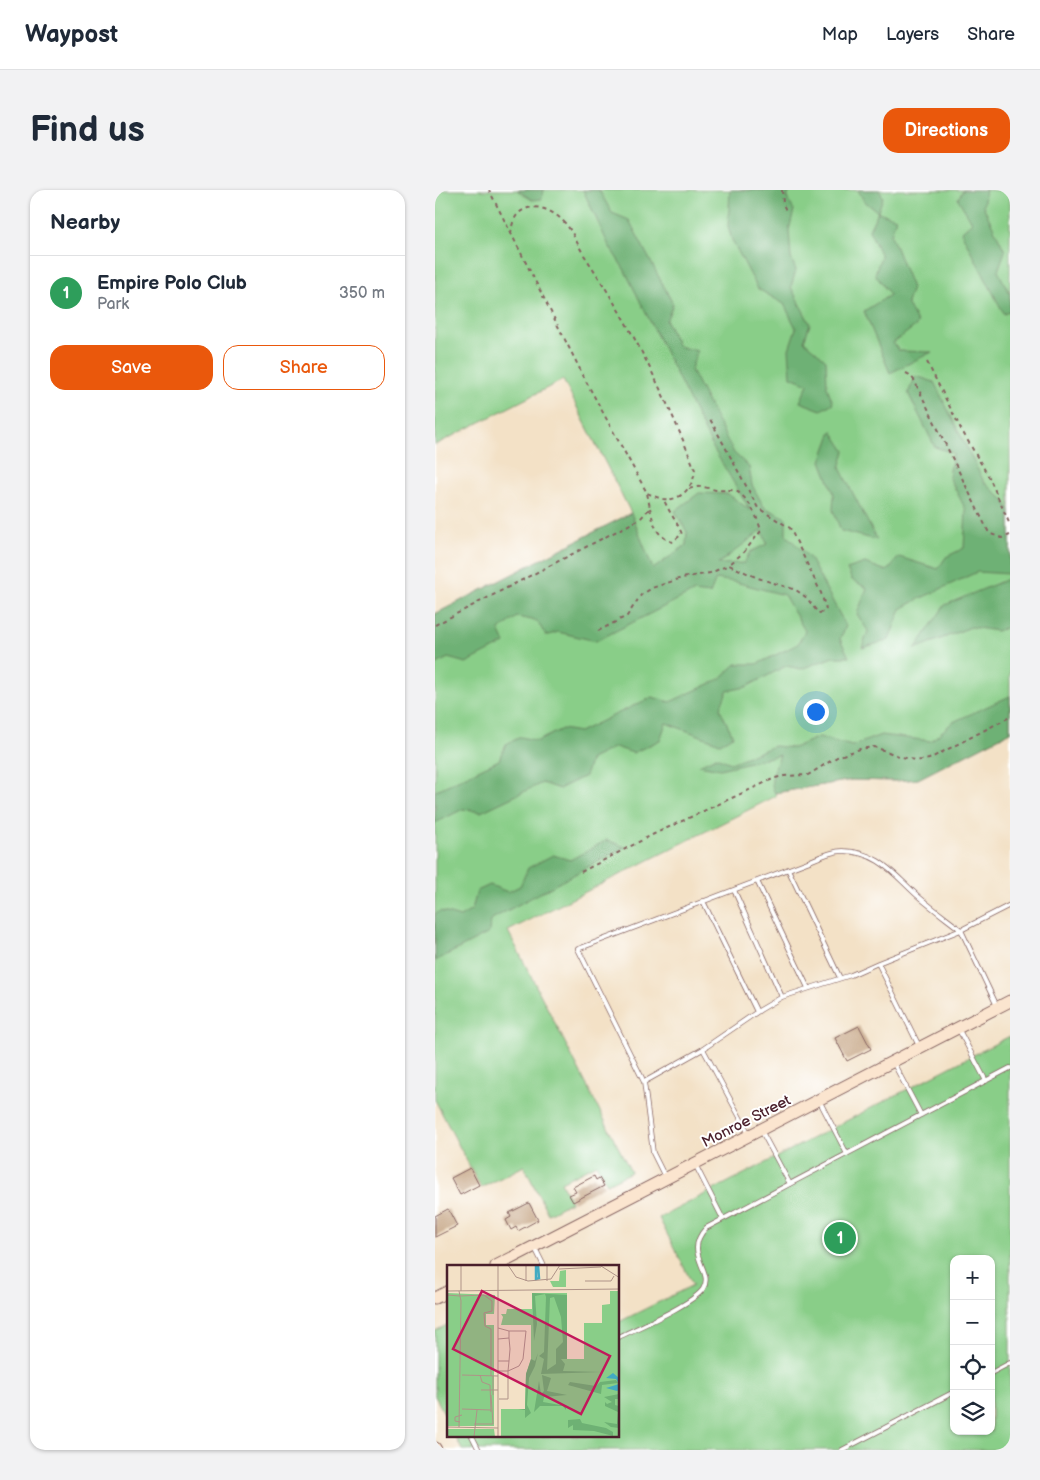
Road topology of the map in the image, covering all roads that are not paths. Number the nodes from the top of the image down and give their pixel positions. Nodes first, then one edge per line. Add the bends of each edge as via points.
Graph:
1 (787, 869) junction
2 (757, 880) junction
3 (734, 890) junction
4 (703, 901) junction
5 (1010, 905) edge
6 (961, 930) junction
7 (877, 963) junction
8 (840, 978) junction
9 (808, 988) junction
10 (782, 997) junction
11 (1010, 1002) edge
12 (998, 1008) junction
13 (757, 1012) junction
14 (958, 1028) junction
15 (921, 1048) junction
16 (703, 1049) junction
17 (893, 1062) junction
18 (1010, 1068) edge
19 (985, 1081) junction
20 (644, 1082) junction
21 (819, 1100) junction
22 (921, 1115) junction
23 (761, 1130) junction
24 (750, 1136) junction
25 (847, 1154) junction
26 (695, 1164) junction
27 (667, 1179) junction
28 (790, 1184) junction
29 (723, 1219) junction
30 (534, 1247) junction
31 (499, 1265) edge
32 (543, 1265) edge
33 (447, 1292) edge
34 (435, 1298) edge
35 (620, 1336) edge
36 (1010, 1363) edge
37 (995, 1371) edge
38 (950, 1394) edge
39 (473, 1438) edge
40 (479, 1450) edge
41 (842, 1450) edge

1 - 2 lane
1 - 6 lane via 840,851 867,856 892,870 918,896
1 - 8 lane
2 - 3 lane
2 - 9 lane
3 - 4 lane
3 - 10 lane
4 - 13 lane
4 - 20 lane via 578,948
5 - 6 lane
6 - 7 lane
6 - 12 lane
7 - 8 lane
7 - 15 lane
8 - 9 lane
9 - 10 lane
10 - 13 lane
11 - 12 main road, Monroe Street
12 - 14 main road, Monroe Street
13 - 16 lane
14 - 15 main road, Monroe Street
14 - 19 lane
15 - 17 main road, Monroe Street
16 - 20 lane
16 - 24 lane
17 - 21 main road, Monroe Street
17 - 22 lane
18 - 19 lane
19 - 22 lane
20 - 27 lane via 653,1153
21 - 23 main road, Monroe Street
21 - 25 lane
22 - 25 lane
23 - 24 main road, Monroe Street
23 - 28 lane
24 - 26 main road, Monroe Street
25 - 28 lane
26 - 27 main road, Monroe Street
26 - 29 lane
27 - 30 main road, Monroe Street
28 - 29 lane
29 - 35 lane via 705,1228 698,1236 696,1250 706,1280 694,1299
30 - 31 main road, Monroe Street
30 - 32 lane
33 - 34 main road
36 - 37 lane
38 - 41 lane
39 - 40 lane

